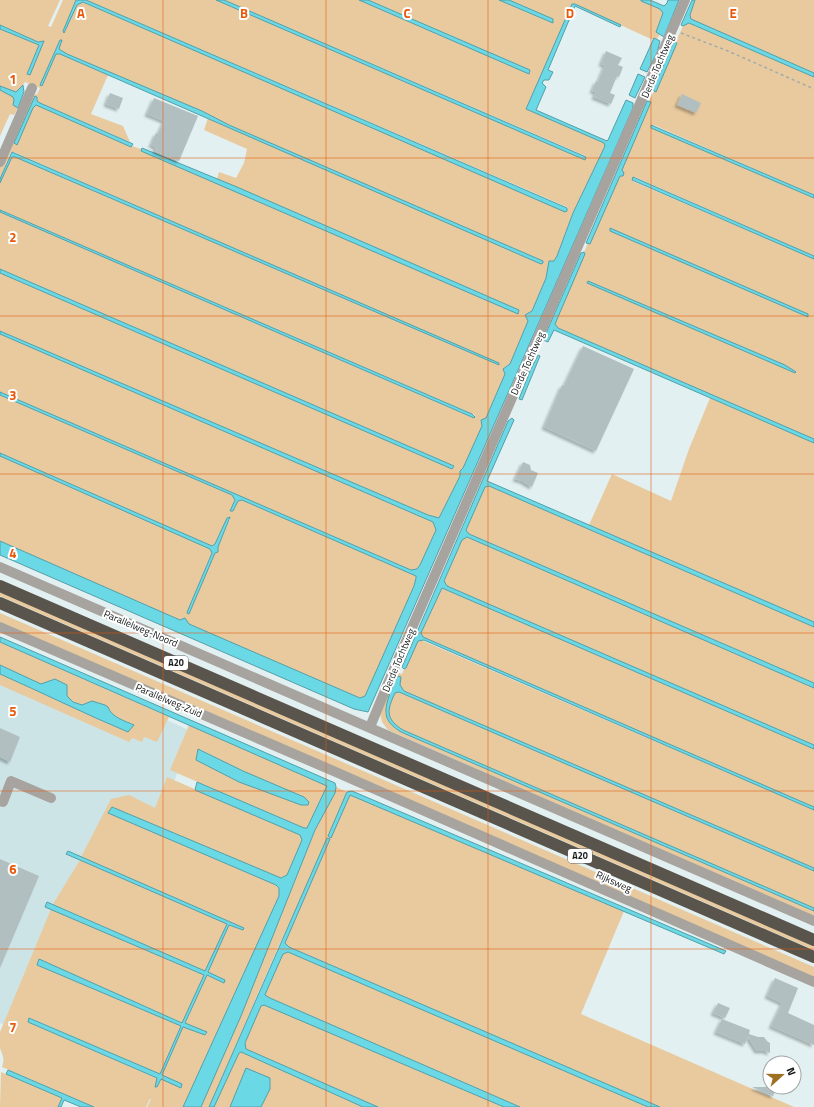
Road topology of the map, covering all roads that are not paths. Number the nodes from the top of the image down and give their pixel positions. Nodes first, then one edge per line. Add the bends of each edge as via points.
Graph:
1 (685, 0) edge
2 (32, 88) dead end
3 (0, 162) edge
4 (0, 567) edge
5 (0, 586) edge
6 (0, 603) edge
7 (0, 627) edge
8 (370, 727) junction
9 (338, 773) joint
10 (51, 798) dead end
11 (1, 804) edge
12 (814, 921) edge
13 (814, 940) edge
14 (814, 957) edge
15 (814, 982) edge

1 - 8 street, Derde Tochtweg
2 - 3 street
4 - 8 street, Parallelweg-Noord
5 - 13 highway, A20
6 - 14 highway, Rijksweg / A20
7 - 9 street, Parallelweg-Zuid
8 - 12 street
9 - 15 street, Rijksweg
10 - 11 street via 11,781

